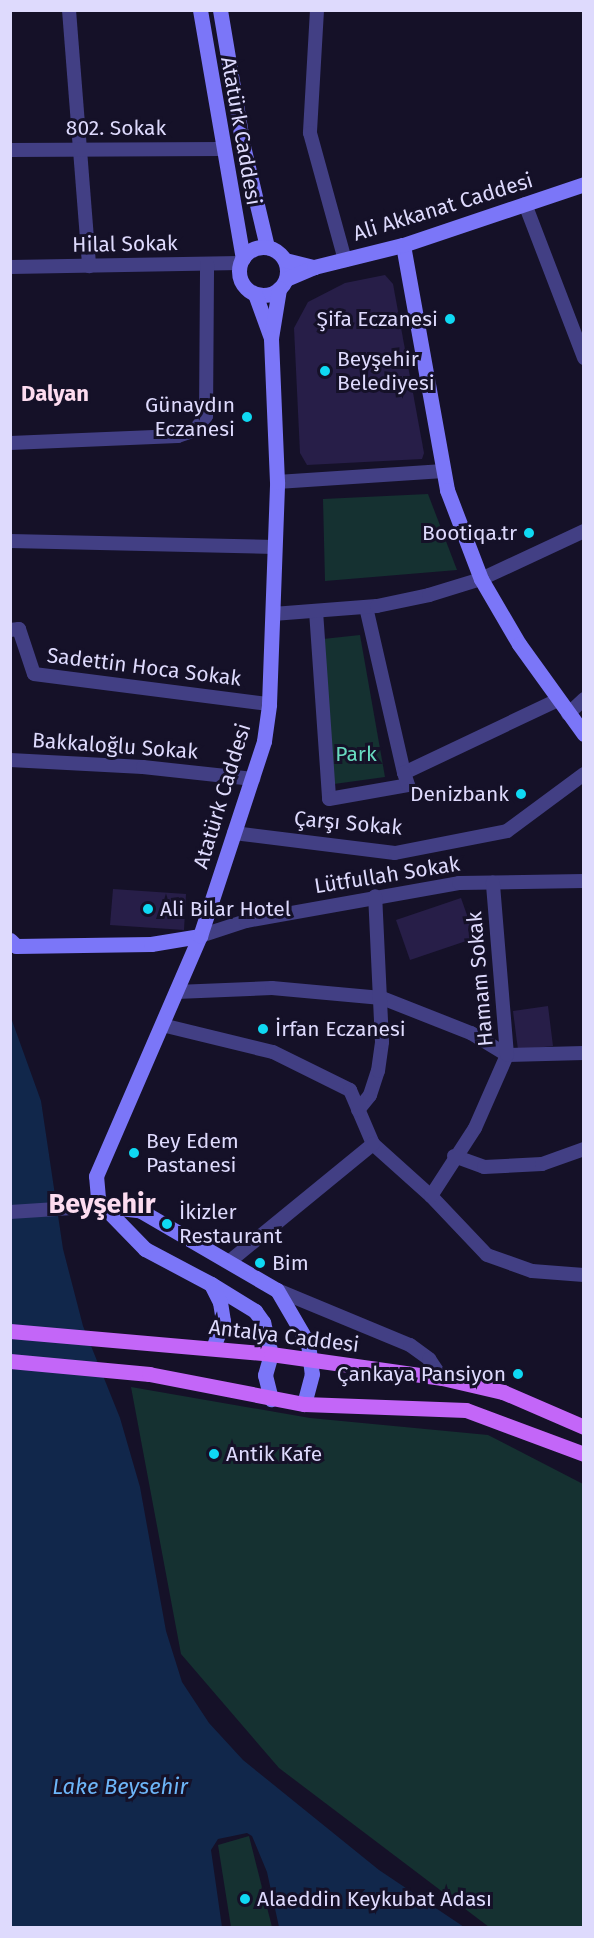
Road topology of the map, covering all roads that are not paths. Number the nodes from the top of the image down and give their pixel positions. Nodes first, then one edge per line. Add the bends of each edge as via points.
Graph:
1 (69, 10) edge
2 (200, 10) edge
3 (220, 10) edge
4 (317, 10) edge
5 (222, 149) junction
6 (10, 150) edge
7 (80, 150) junction
8 (584, 184) edge
9 (525, 204) junction
10 (403, 245) junction
11 (267, 247) junction
12 (242, 260) junction
13 (285, 260) junction
14 (345, 260) junction
15 (207, 264) junction
16 (89, 266) junction
17 (10, 267) edge
18 (314, 267) junction
19 (282, 284) junction
20 (255, 294) junction
21 (271, 338) junction
22 (583, 354) edge
23 (10, 443) edge
24 (444, 471) junction
25 (277, 482) junction
26 (584, 531) edge
27 (10, 541) edge
28 (275, 547) junction
29 (481, 579) junction
30 (366, 607) junction
31 (316, 611) junction
32 (273, 614) junction
33 (10, 630) edge
34 (584, 699) edge
35 (558, 700) junction
36 (269, 704) junction
37 (568, 714) junction
38 (584, 734) edge
39 (10, 760) edge
40 (404, 773) junction
41 (584, 774) edge
42 (253, 779) junction
43 (234, 833) junction
44 (584, 881) edge
45 (493, 883) junction
46 (375, 896) junction
47 (200, 936) junction
48 (10, 940) edge
49 (176, 992) junction
50 (382, 998) junction
51 (162, 1025) junction
52 (584, 1053) edge
53 (507, 1055) junction
54 (358, 1110) junction
55 (374, 1144) junction
56 (584, 1149) edge
57 (454, 1156) junction
58 (431, 1196) junction
59 (103, 1206) junction
60 (10, 1212) edge
61 (230, 1261) junction
62 (584, 1275) edge
63 (211, 1284) junction
64 (277, 1290) junction
65 (10, 1330) edge
66 (213, 1348) junction
67 (271, 1354) junction
68 (311, 1360) junction
69 (10, 1361) edge
70 (442, 1378) junction
71 (271, 1399) junction
72 (304, 1404) junction
73 (584, 1427) edge
74 (584, 1454) edge

1 - 7 street
2 - 5 main road, Atatürk Caddesi
3 - 11 main road, Atatürk Caddesi via 243,146
4 - 14 street via 310,133
5 - 7 street, 802. Sokak
5 - 12 main road, Atatürk Caddesi
6 - 7 street, 802. Sokak
7 - 16 street
8 - 9 main road, Ali Akkanat Caddesi
9 - 10 main road, Ali Akkanat Caddesi
9 - 22 street
10 - 14 main road, Ali Akkanat Caddesi
10 - 24 main road
11 - 12 main road via 253,249
11 - 13 main road
12 - 15 street, Hilal Sokak
12 - 20 main road via 242,282
13 - 18 main road
13 - 19 main road
14 - 18 main road, Ali Akkanat Caddesi
15 - 16 street, Hilal Sokak
15 - 23 street via 206,416 195,430 178,436
16 - 17 street, Hilal Sokak
18 - 19 main road, Ali Akkanat Caddesi
19 - 20 main road via 268,295
19 - 21 main road
20 - 21 main road
21 - 25 main road, Atatürk Caddesi
24 - 25 street
24 - 29 main road
25 - 28 main road, Atatürk Caddesi
26 - 29 street
27 - 28 street
28 - 32 main road, Atatürk Caddesi
29 - 30 street via 429,595
29 - 35 main road
30 - 31 street
30 - 40 street
31 - 32 street
31 - 40 street via 329,799 408,785
32 - 36 main road, Atatürk Caddesi
33 - 36 street, Sadettin Hoca Sokak via 20,629 34,674
34 - 37 street
35 - 37 main road
35 - 40 street
36 - 42 main road, Atatürk Caddesi
37 - 38 main road
39 - 42 street, Bakkaloğlu Sokak via 143,767
41 - 43 street, Çarşı Sokak via 507,831 395,853
42 - 43 main road, Atatürk Caddesi
43 - 47 main road, Atatürk Caddesi
44 - 45 street, Lütfullah Sokak
45 - 46 street, Lütfullah Sokak via 459,883
45 - 53 street, Hamam Sokak
46 - 47 street, Lütfullah Sokak via 246,921
46 - 50 street
47 - 48 main road via 151,944 16,946
47 - 49 main road, Atatürk Caddesi
49 - 50 street via 272,988
49 - 51 main road, Atatürk Caddesi
50 - 53 street via 471,1033
50 - 54 street via 378,1071 370,1095
51 - 54 street via 273,1052 350,1090
51 - 59 main road, Atatürk Caddesi via 96,1176 98,1198
52 - 53 street
53 - 57 street, Hamam Sokak via 475,1128
54 - 55 street
55 - 58 street
55 - 61 street
56 - 57 street via 542,1164 495,1167
57 - 58 street, Hamam Sokak
58 - 62 street via 487,1255 532,1271
59 - 60 street
59 - 61 main road via 141,1211
59 - 63 main road via 146,1249
61 - 64 main road
63 - 66 main road via 223,1321
63 - 67 main road via 255,1311 263,1322
64 - 68 main road via 300,1326
64 - 70 street via 410,1345 429,1359
65 - 66 main road, Antalya Caddesi
66 - 67 main road, Antalya Caddesi
67 - 68 main road, Antalya Caddesi
67 - 71 main road via 265,1375
68 - 70 main road, Antalya Caddesi
68 - 72 main road via 312,1382
69 - 71 main road via 149,1374
70 - 73 main road, Antalya Caddesi via 503,1392
71 - 72 main road
72 - 74 main road via 466,1410

